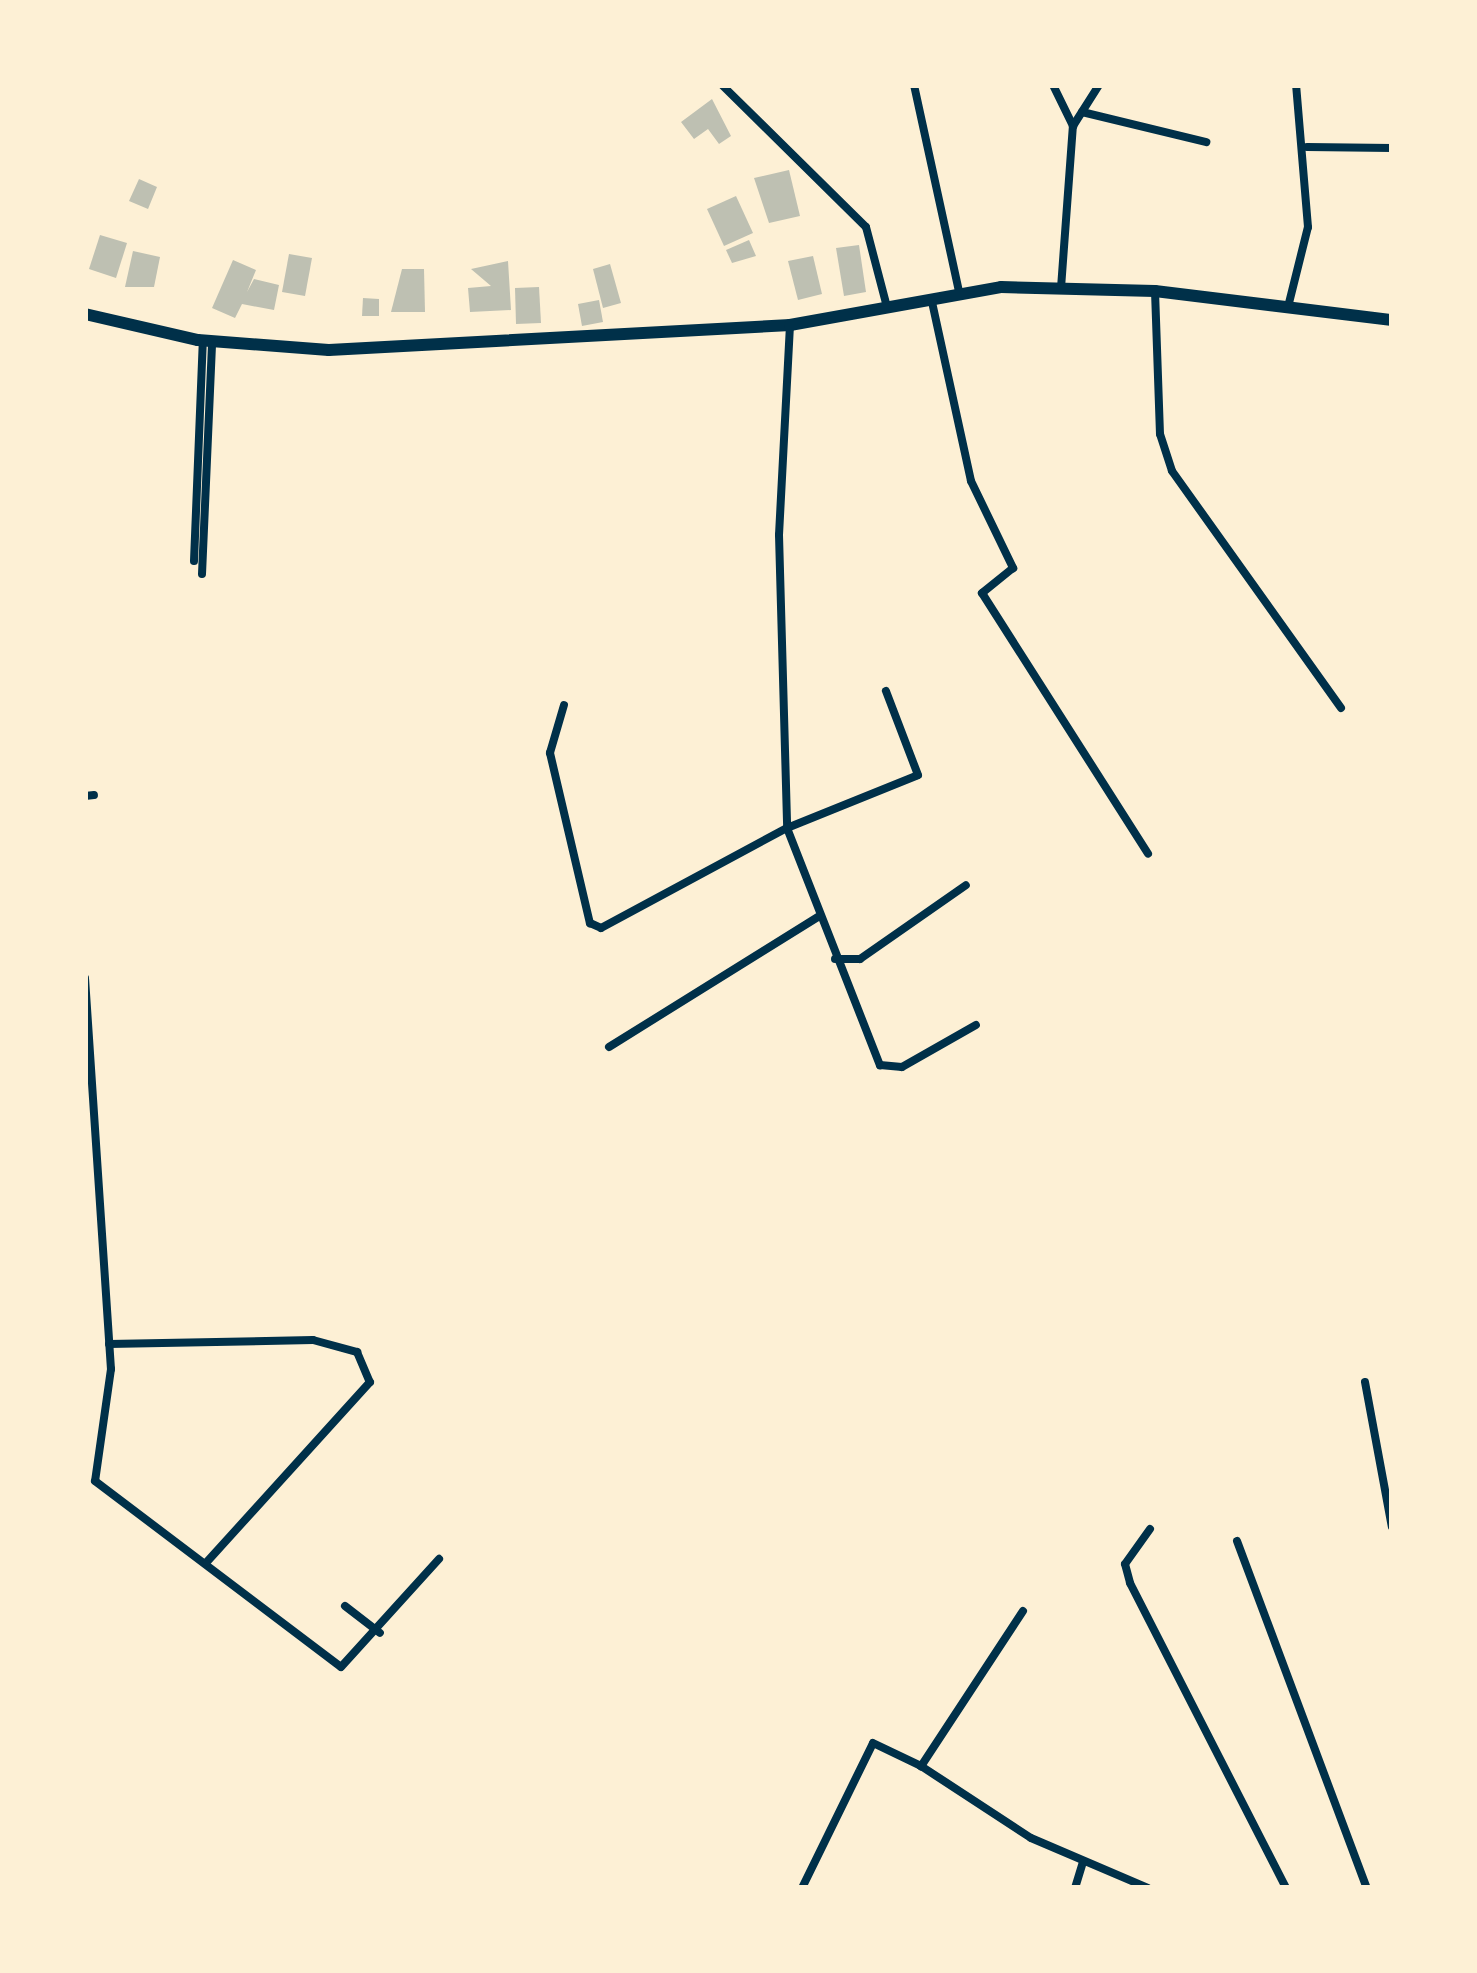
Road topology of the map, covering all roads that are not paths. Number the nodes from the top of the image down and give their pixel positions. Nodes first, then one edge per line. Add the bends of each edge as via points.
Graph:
1 (722, 85) edge
2 (914, 85) edge
3 (1053, 85) edge
4 (1100, 85) edge
5 (1296, 85) edge
6 (1082, 112) junction
7 (1073, 126) junction
8 (1206, 142) dead end
9 (1307, 146) junction
10 (1392, 148) edge
11 (1155, 291) junction
12 (1061, 292) junction
13 (960, 296) junction
14 (932, 302) junction
15 (1288, 308) junction
16 (887, 309) junction
17 (85, 314) edge
18 (1392, 320) edge
19 (790, 324) junction
20 (207, 340) junction
21 (194, 561) dead end
22 (202, 574) dead end
23 (886, 692) dead end
24 (564, 705) dead end
25 (1341, 708) dead end
26 (787, 828) junction
27 (1148, 854) dead end
28 (966, 885) dead end
29 (818, 918) junction
30 (835, 959) junction
31 (85, 978) edge
32 (976, 1024) dead end
33 (608, 1047) dead end
34 (109, 1344) junction
35 (1365, 1382) dead end
36 (1392, 1526) edge
37 (1150, 1529) dead end
38 (1237, 1541) dead end
39 (439, 1560) dead end
40 (207, 1562) junction
41 (345, 1606) dead end
42 (1024, 1611) dead end
43 (380, 1633) junction
44 (921, 1766) junction
45 (1083, 1861) junction
46 (802, 1888) edge
47 (1075, 1888) edge
48 (1148, 1888) edge
49 (1286, 1888) edge
50 (1367, 1888) edge

1 - 16 street via 866,227
2 - 13 street
3 - 7 street
4 - 6 street
5 - 9 street
6 - 7 street
6 - 8 street
7 - 12 street
9 - 10 street
9 - 15 street via 1308,226
11 - 12 main road
11 - 15 main road
11 - 25 street via 1160,434 1172,471
12 - 13 main road via 1001,287
13 - 14 main road
14 - 16 main road
14 - 27 street via 970,481 1013,568 982,593
15 - 18 main road
16 - 19 main road
17 - 20 main road
19 - 20 main road via 329,350
19 - 26 street via 778,534
20 - 21 street
20 - 22 street
23 - 26 street via 918,775
24 - 26 street via 550,753 590,923 620,921
26 - 29 street
28 - 30 street via 860,959
29 - 30 street
29 - 33 street
30 - 32 street via 880,1065 902,1067
31 - 34 street
34 - 40 street via 95,1481
34 - 40 street via 314,1340 357,1352 370,1382
35 - 36 street
37 - 49 street via 1125,1564 1130,1583
38 - 50 street
39 - 43 street
40 - 43 street via 330,1663 354,1661
41 - 43 street
42 - 44 street
44 - 45 street
44 - 46 street via 873,1743
45 - 47 street
45 - 48 street

